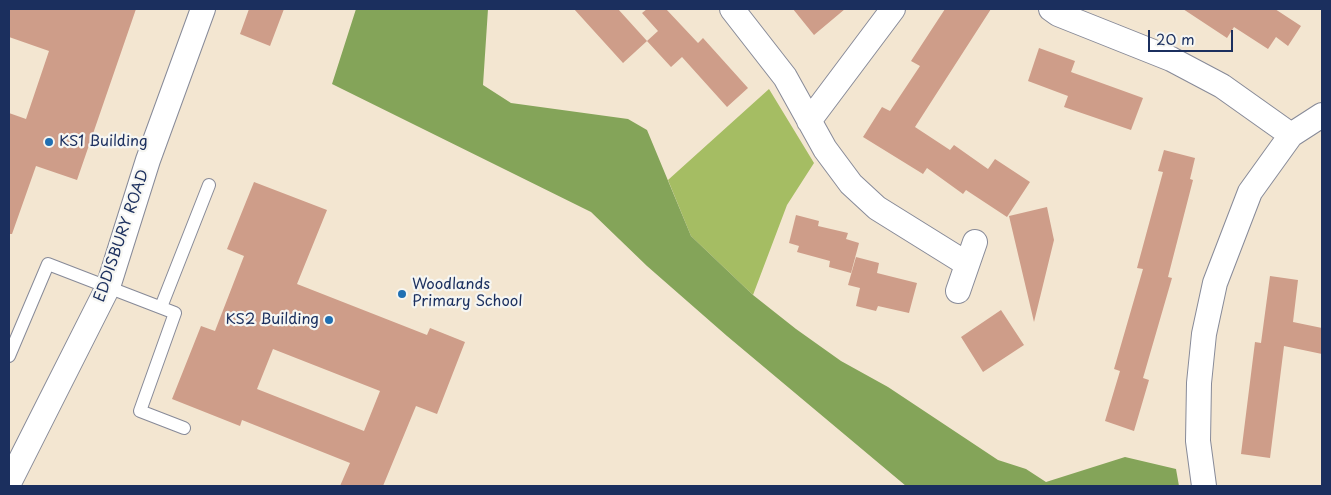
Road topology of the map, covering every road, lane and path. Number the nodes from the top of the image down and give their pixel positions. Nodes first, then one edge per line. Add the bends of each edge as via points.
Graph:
1 (203, 9) edge
2 (732, 9) edge
3 (893, 9) edge
4 (1051, 9) edge
5 (1322, 116) edge
6 (809, 121) junction
7 (1291, 135) junction
8 (209, 185) dead end
9 (975, 242) dead end
10 (967, 264) junction
11 (108, 287) junction
12 (958, 291) dead end
13 (161, 307) junction
14 (9, 356) edge
15 (184, 428) dead end
16 (9, 483) edge
17 (1204, 486) edge

1 - 11 street, EDDISBURY ROAD via 148,160
2 - 6 street via 785,77
3 - 6 street
4 - 7 street via 1171,59 1222,86
5 - 7 street
6 - 10 street via 851,184 870,202
7 - 17 street via 1250,192 1215,284 1204,334 1199,383 1198,441
8 - 13 lane
9 - 10 street
10 - 12 street
11 - 13 lane
11 - 14 lane via 48,264
11 - 16 street, EDDISBURY ROAD
13 - 15 lane via 175,312 140,411

